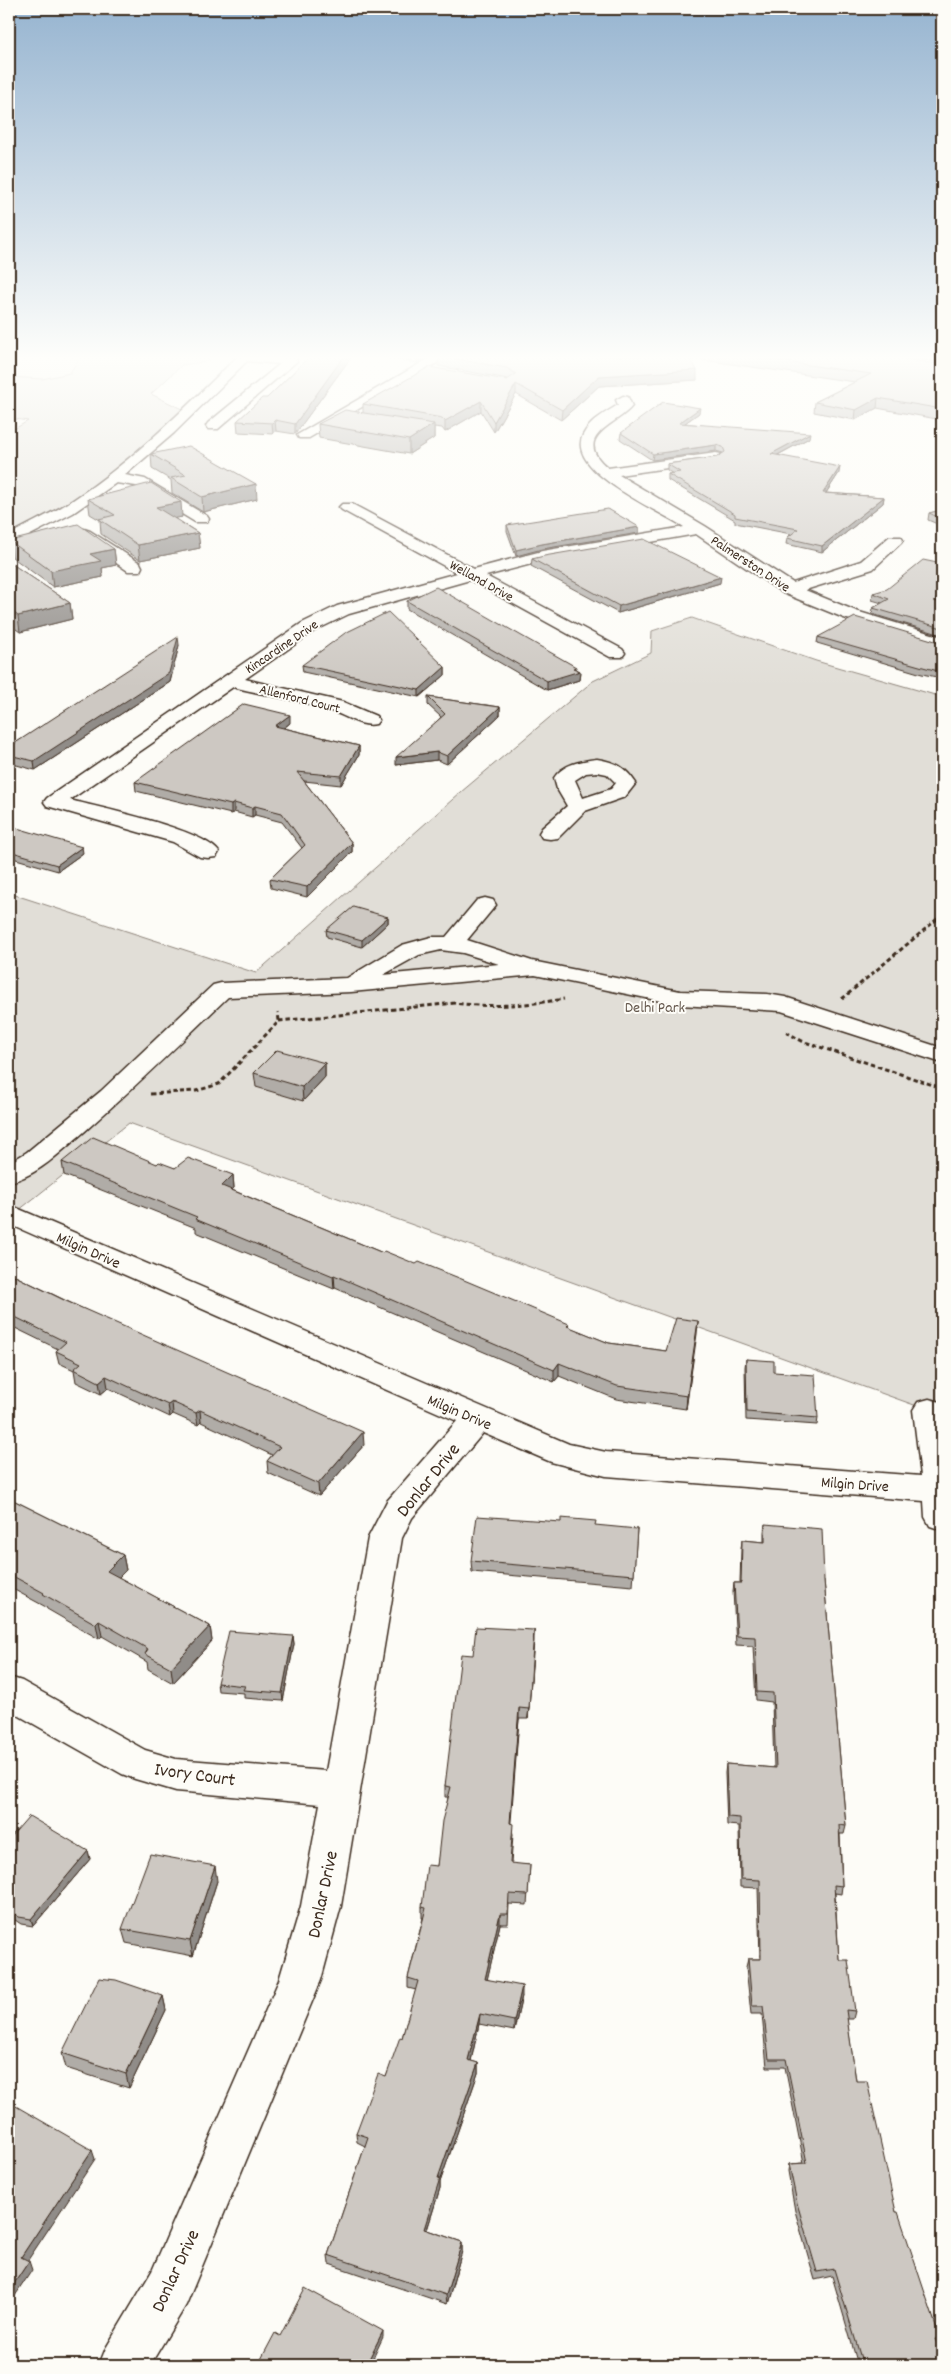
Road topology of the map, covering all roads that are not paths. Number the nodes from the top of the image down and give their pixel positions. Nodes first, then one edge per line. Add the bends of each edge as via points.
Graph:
1 (125, 467) edge
2 (599, 467) edge
3 (648, 467) edge
4 (605, 473) junction
5 (112, 478) junction
6 (347, 507) dead end
7 (59, 515) junction
8 (201, 519) edge
9 (699, 529) junction
10 (895, 540) dead end
11 (9, 541) edge
12 (134, 567) dead end
13 (472, 574) junction
14 (789, 589) junction
15 (942, 642) edge
16 (616, 654) dead end
17 (229, 681) junction
18 (369, 720) dead end
19 (578, 807) dead end
20 (550, 833) dead end
21 (208, 852) dead end
22 (484, 905) dead end
23 (451, 945) junction
24 (535, 968) junction
25 (351, 985) junction
26 (942, 1056) edge
27 (9, 1174) edge
28 (12, 1215) dead end
29 (929, 1410) dead end
30 (477, 1419) junction
31 (941, 1503) edge
32 (9, 1692) edge
33 (341, 1789) junction
34 (123, 2365) edge

1 - 5 street
2 - 4 street, Palmerston Drive
3 - 4 street
4 - 9 street, Palmerston Drive
5 - 7 street
5 - 8 street via 140,482
6 - 13 street, Welland Drive
7 - 11 street
7 - 12 street
9 - 13 street, Kincardine Drive via 581,548
9 - 14 street, Palmerston Drive
10 - 14 street via 867,565
13 - 16 street, Welland Drive
13 - 17 street, Kincardine Drive via 365,603 324,618
14 - 15 street, Palmerston Drive via 857,617
17 - 18 street, Allenford Court via 336,706
17 - 21 street, Kincardine Drive via 54,802 181,837
19 - 20 street
22 - 23 street
23 - 24 street
23 - 25 street via 432,944 394,957
24 - 25 street
24 - 26 street via 680,998 785,1004
25 - 27 street via 221,990 110,1096 37,1158
28 - 30 street, Milgin Drive
29 - 31 street
30 - 31 street, Milgin Drive via 562,1454 606,1464
30 - 33 street, Donlar Drive via 399,1510 384,1538
32 - 33 street, Ivory Court via 135,1763 176,1774
33 - 34 street, Donlar Drive via 321,1906 300,1980 169,2288

